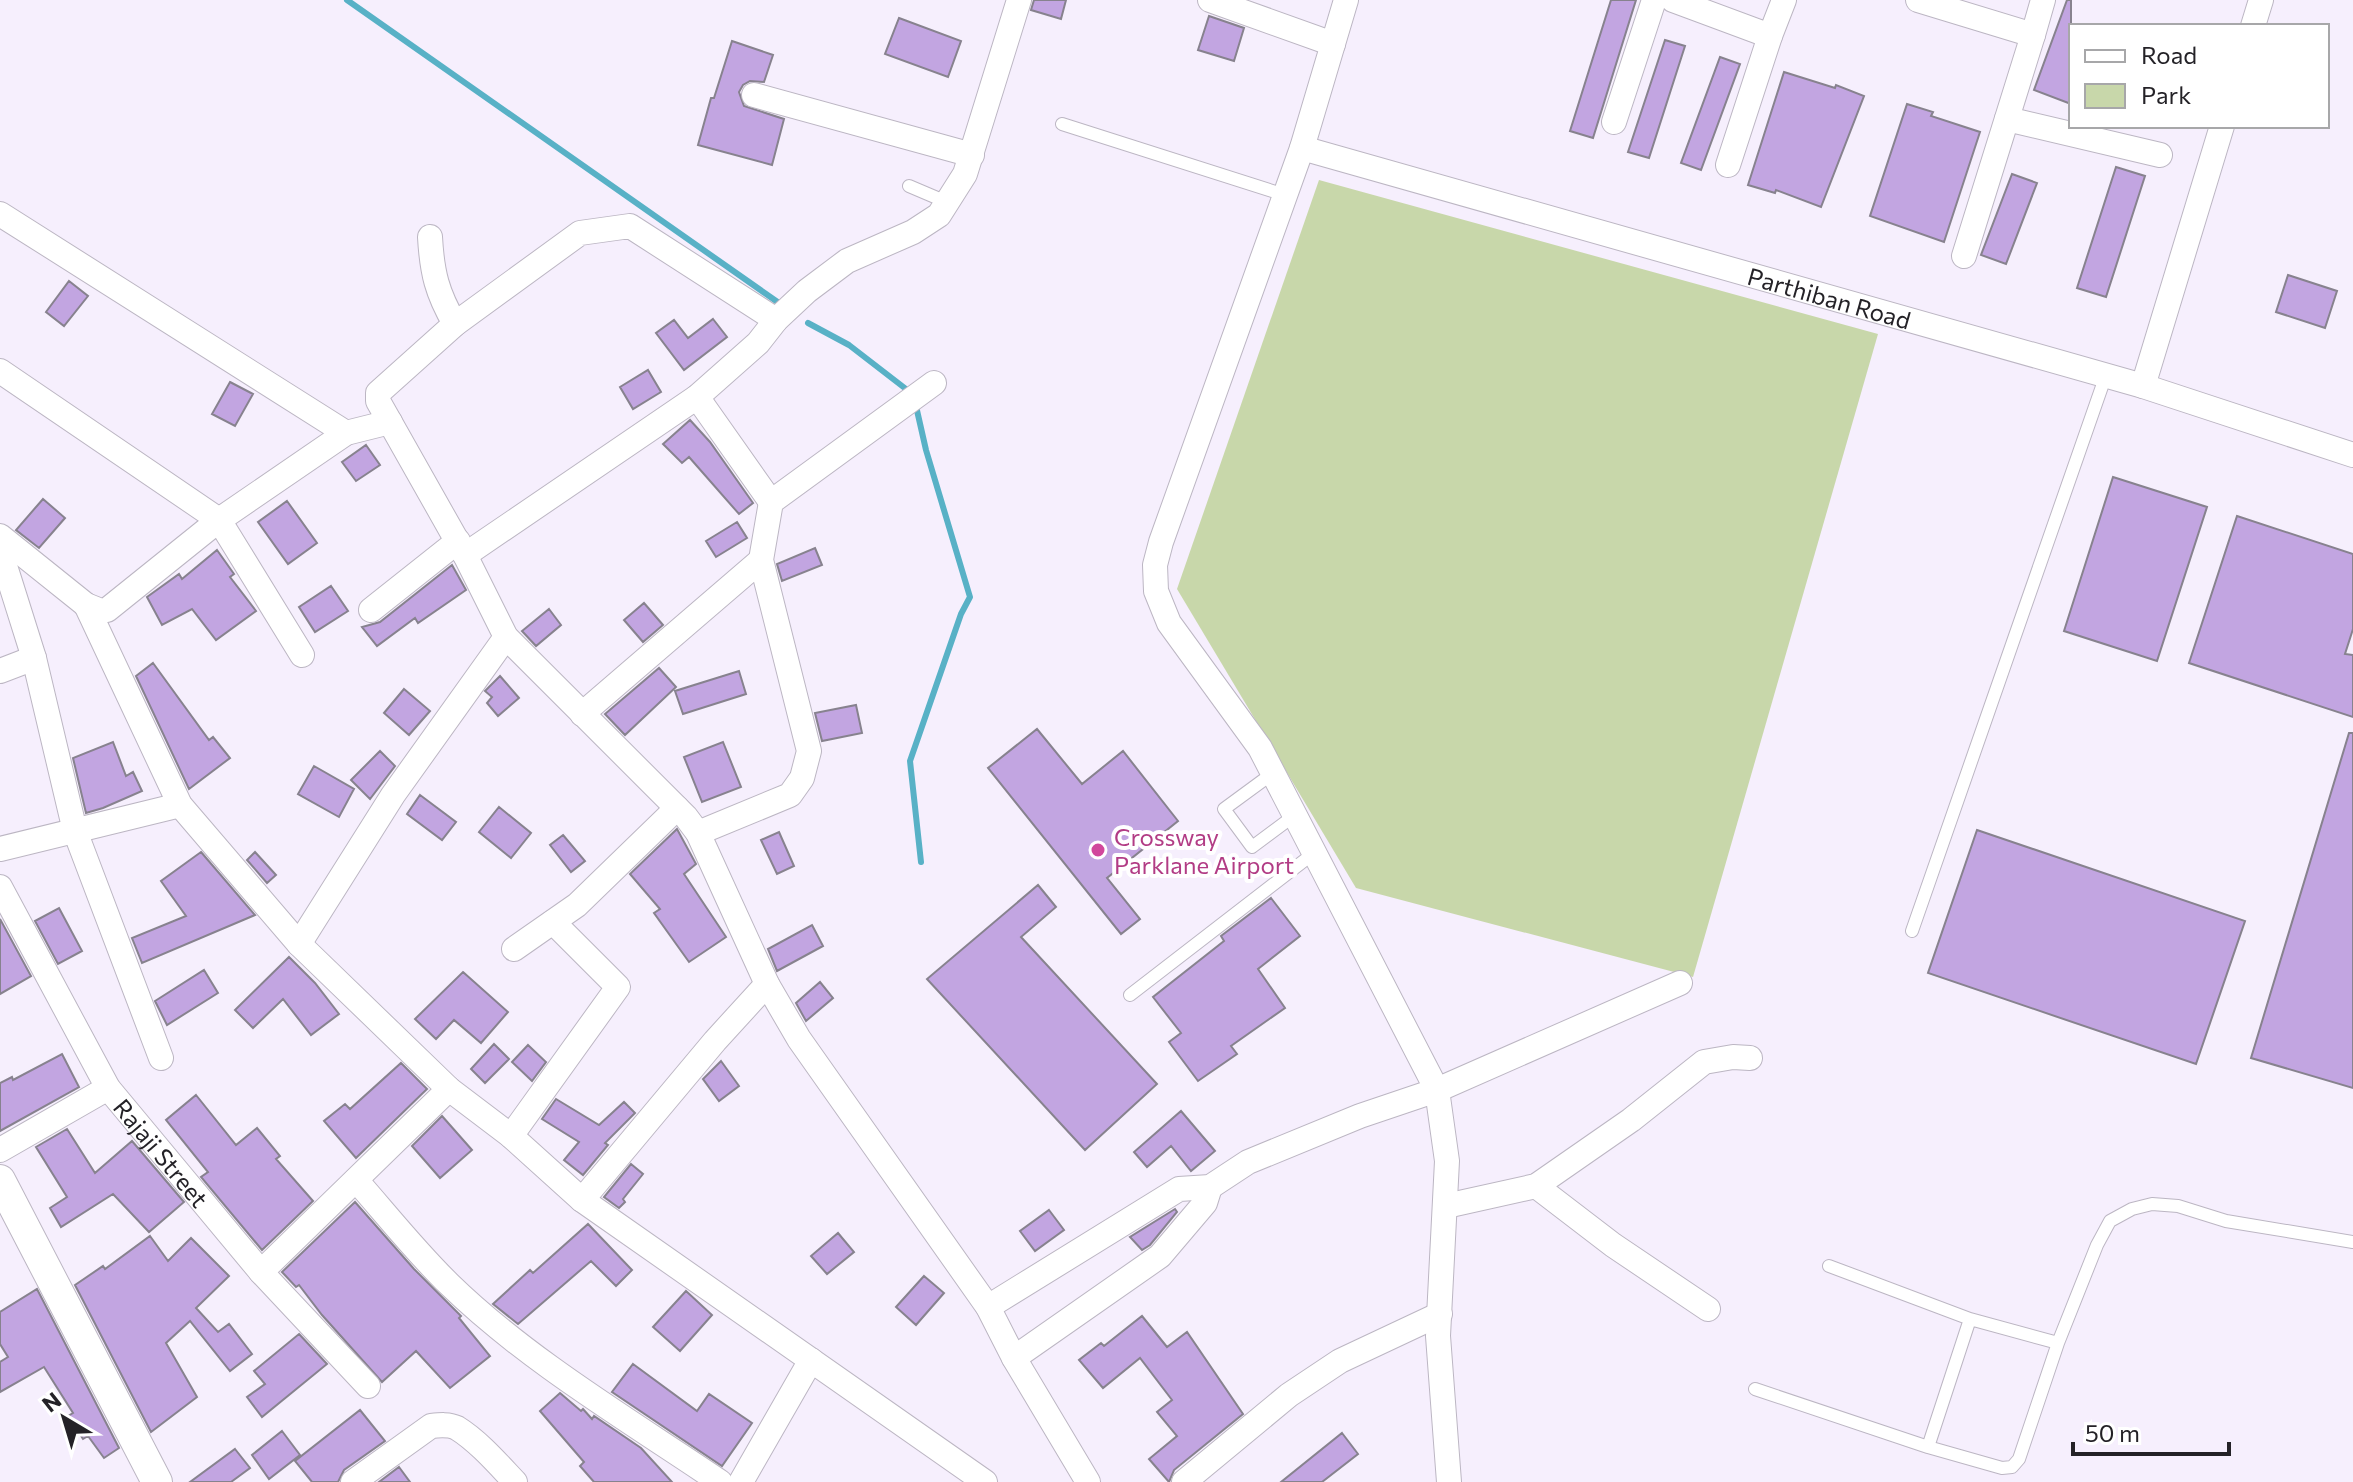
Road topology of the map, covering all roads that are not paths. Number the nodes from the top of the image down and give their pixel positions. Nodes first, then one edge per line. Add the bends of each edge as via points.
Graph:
1 (1019, 0) edge
2 (1210, 0) edge
3 (1346, 0) edge
4 (1654, 0) edge
5 (1673, 0) edge
6 (1784, 0) edge
7 (1918, 0) edge
8 (2043, 0) edge
9 (2261, 0) edge
10 (2254, 24) edge
11 (2033, 35) junction
12 (1770, 36) junction
13 (1333, 44) junction
14 (754, 95) dead end
15 (2007, 119) junction
16 (1614, 122) dead end
17 (1062, 124) dead end
18 (2221, 128) edge
19 (1302, 148) junction
20 (972, 155) junction
21 (2160, 155) dead end
22 (1728, 165) dead end
23 (909, 186) dead end
24 (1285, 195) junction
25 (949, 203) junction
26 (0, 214) edge
27 (430, 237) dead end
28 (1964, 256) dead end
29 (776, 320) junction
30 (455, 324) junction
31 (0, 371) edge
32 (2106, 375) junction
33 (934, 383) dead end
34 (2143, 386) junction
35 (697, 397) junction
36 (390, 422) junction
37 (346, 433) junction
38 (2353, 455) edge
39 (771, 502) junction
40 (219, 520) junction
41 (0, 536) edge
42 (462, 548) junction
43 (0, 550) edge
44 (761, 560) junction
45 (86, 605) junction
46 (371, 610) dead end
47 (506, 637) junction
48 (302, 655) dead end
49 (34, 658) junction
50 (0, 671) edge
51 (582, 714) junction
52 (1273, 773) junction
53 (180, 805) junction
54 (677, 808) junction
55 (1295, 815) junction
56 (75, 831) junction
57 (698, 833) junction
58 (0, 849) edge
59 (1314, 853) junction
60 (0, 887) edge
61 (553, 922) junction
62 (1912, 931) dead end
63 (299, 944) junction
64 (514, 949) dead end
65 (1680, 983) dead end
66 (767, 984) junction
67 (1130, 995) dead end
68 (161, 1058) dead end
69 (1750, 1058) dead end
70 (108, 1088) junction
71 (449, 1089) junction
72 (1437, 1090) junction
73 (511, 1136) junction
74 (0, 1150) edge
75 (0, 1180) edge
76 (356, 1180) junction
77 (1536, 1186) junction
78 (1210, 1187) junction
79 (582, 1200) junction
80 (1446, 1206) junction
81 (2353, 1242) edge
82 (1829, 1266) dead end
83 (261, 1272) junction
84 (988, 1307) junction
85 (1708, 1309) dead end
86 (1440, 1314) junction
87 (1970, 1319) junction
88 (2058, 1343) junction
89 (1014, 1358) junction
90 (811, 1360) junction
91 (368, 1386) dead end
92 (1755, 1389) dead end
93 (1928, 1447) junction
94 (157, 1482) edge
95 (353, 1482) edge
96 (515, 1482) edge
97 (720, 1482) edge
98 (741, 1482) edge
99 (985, 1482) edge
100 (1088, 1482) edge
101 (1184, 1482) edge
102 (1449, 1482) edge

1 - 20 street
2 - 13 street
3 - 13 street
4 - 16 street
5 - 12 street
6 - 12 street
7 - 11 street
8 - 11 street
9 - 10 street
11 - 15 street
12 - 22 street
13 - 19 street
14 - 20 street
15 - 21 street
15 - 28 street
17 - 24 lane
18 - 34 street
19 - 24 street
19 - 32 street, Parthiban Road
20 - 25 street
23 - 25 lane
24 - 52 street via 1155,565 1156,591 1169,623
25 - 29 street via 913,232 847,261
26 - 37 street
27 - 30 street via 440,299
29 - 30 street via 630,226 580,233
29 - 35 street
30 - 36 street via 378,393
31 - 40 street
32 - 34 street, Parthiban Road
32 - 62 lane
33 - 39 street
34 - 38 street, Parthiban Road
35 - 39 street
35 - 42 street
36 - 37 street
36 - 42 street
37 - 40 street
39 - 44 street
40 - 45 street via 107,610
40 - 48 street
41 - 45 street
42 - 46 street
42 - 47 street
43 - 49 street
44 - 51 street
44 - 57 street via 809,751 802,778 790,795
45 - 53 street
47 - 51 street
47 - 63 street via 393,795
49 - 50 street
49 - 56 street
51 - 54 street
52 - 55 street
52 - 55 lane via 1224,809 1252,847
53 - 56 street
53 - 63 street
54 - 57 street
54 - 61 street
55 - 59 street
56 - 58 street
56 - 68 street
57 - 66 street
59 - 67 lane
59 - 72 street
60 - 70 street, Rajaji Street
61 - 64 street
61 - 73 street via 618,987
63 - 71 street
65 - 72 street
66 - 79 street
66 - 84 street via 799,1039
69 - 77 street via 1704,1062
70 - 74 street
70 - 83 street, Rajaji Street
71 - 73 street
71 - 76 street
72 - 78 street via 1248,1162
72 - 80 street via 1447,1161
73 - 79 street
75 - 94 street
76 - 83 street
76 - 97 street via 449,1284 484,1315 557,1372
77 - 80 street
77 - 85 street
78 - 84 street via 1179,1189
78 - 89 street via 1205,1203 1160,1256
79 - 90 street
80 - 86 street
81 - 88 lane via 2226,1221 2178,1206 2132,1209 2110,1221
82 - 87 lane
83 - 91 street, Rajaji Street
84 - 89 street
86 - 101 street via 1340,1361 1289,1395
86 - 102 street
87 - 88 lane
87 - 93 lane
88 - 93 lane via 2012,1467
89 - 100 street
90 - 98 street
90 - 99 street
92 - 93 lane
95 - 96 street via 431,1426 446,1425 457,1428

